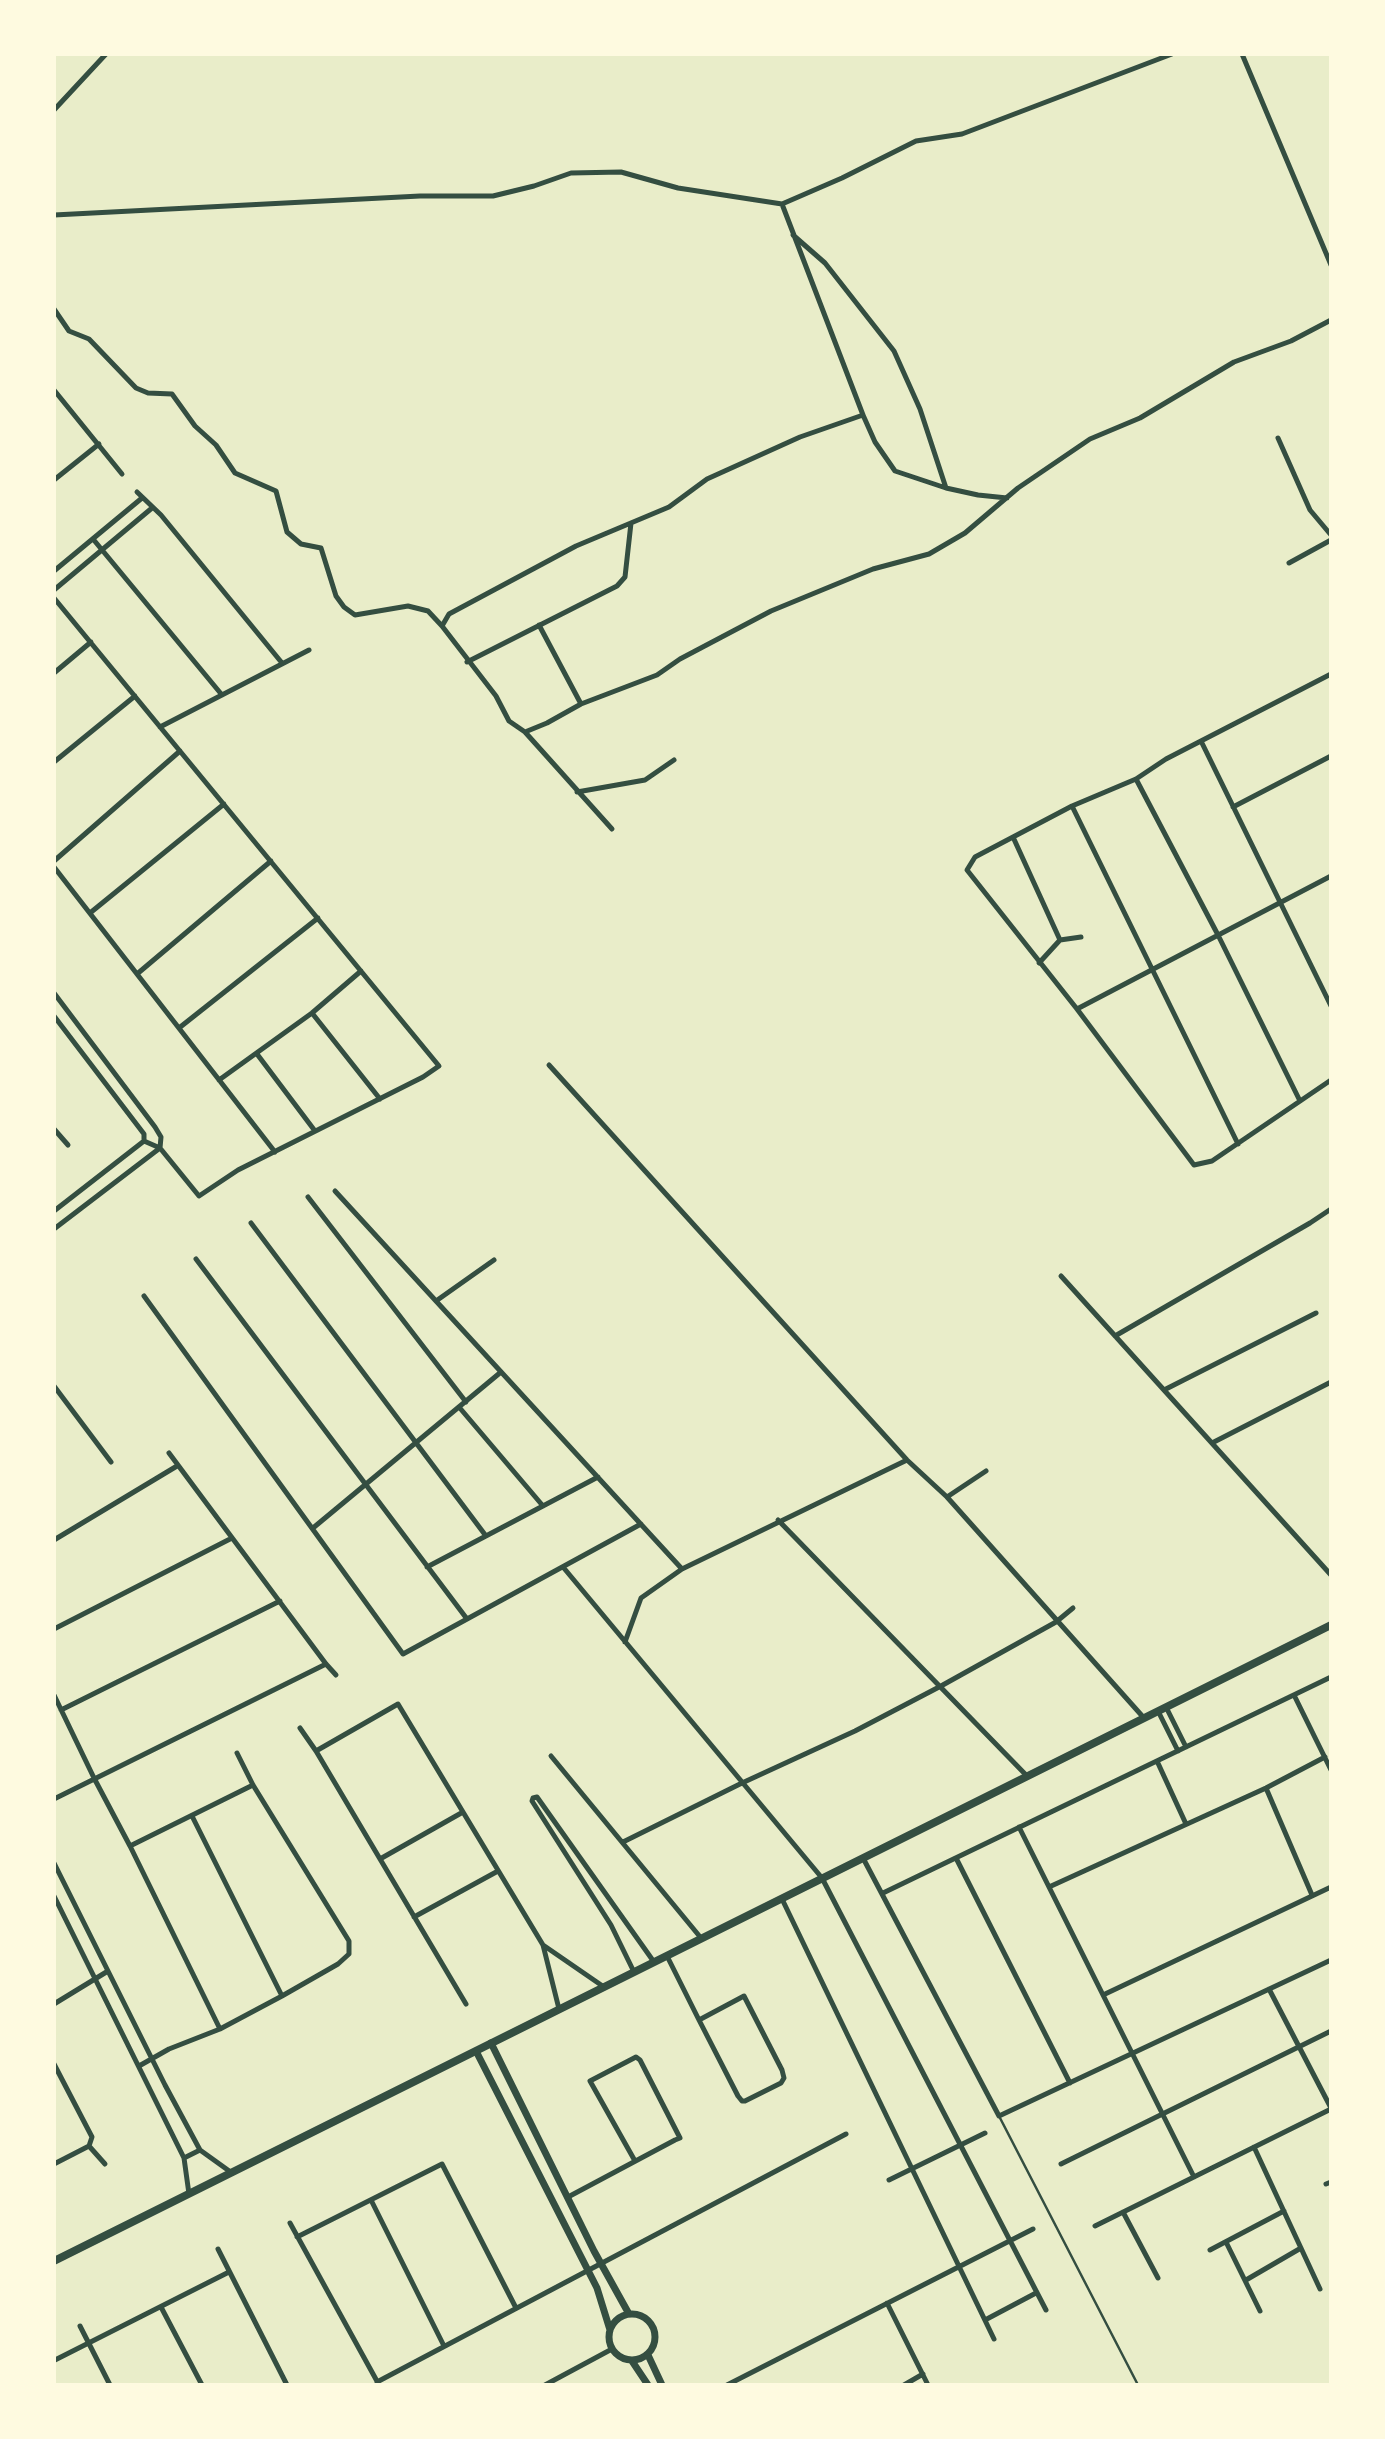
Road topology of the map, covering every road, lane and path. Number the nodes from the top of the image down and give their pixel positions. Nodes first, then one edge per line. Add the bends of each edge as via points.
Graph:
1 (106, 54) edge
2 (1172, 54) edge
3 (1242, 54) edge
4 (54, 110) edge
5 (782, 204) junction
6 (54, 215) edge
7 (793, 235) junction
8 (1331, 265) edge
9 (54, 309) edge
10 (1331, 320) edge
11 (54, 390) edge
12 (863, 415) junction
13 (1278, 438) dead end
14 (99, 444) junction
15 (122, 474) dead end
16 (54, 480) edge
17 (946, 488) junction
18 (1007, 498) junction
19 (152, 508) junction
20 (631, 523) junction
21 (1331, 535) edge
22 (93, 539) junction
23 (1331, 540) edge
24 (101, 551) junction
25 (1289, 562) dead end
26 (54, 571) edge
27 (54, 590) edge
28 (54, 597) edge
29 (442, 625) junction
30 (539, 625) junction
31 (91, 642) junction
32 (309, 650) dead end
33 (467, 662) junction
34 (282, 663) junction
35 (54, 673) edge
36 (1331, 674) edge
37 (222, 695) junction
38 (135, 696) junction
39 (581, 704) junction
40 (160, 727) junction
41 (525, 732) junction
42 (1201, 741) junction
43 (180, 751) junction
44 (1331, 756) edge
45 (674, 760) dead end
46 (54, 762) edge
47 (1136, 779) junction
48 (577, 792) junction
49 (224, 804) junction
50 (1072, 806) junction
51 (1233, 807) junction
52 (612, 829) dead end
53 (1013, 837) junction
54 (54, 861) edge
55 (271, 861) junction
56 (54, 867) edge
57 (1331, 876) edge
58 (1281, 902) junction
59 (90, 913) junction
60 (318, 918) junction
61 (1218, 935) junction
62 (1081, 937) dead end
63 (1060, 940) junction
64 (1039, 963) junction
65 (1154, 968) junction
66 (361, 971) junction
67 (137, 974) junction
68 (54, 993) edge
69 (1331, 1006) edge
70 (1077, 1009) junction
71 (312, 1013) junction
72 (54, 1016) edge
73 (178, 1028) junction
74 (257, 1054) junction
75 (549, 1065) dead end
76 (219, 1080) junction
77 (1331, 1080) edge
78 (380, 1099) junction
79 (1300, 1101) junction
80 (54, 1129) edge
81 (315, 1132) junction
82 (144, 1141) junction
83 (1238, 1144) junction
84 (68, 1145) dead end
85 (160, 1148) junction
86 (275, 1152) junction
87 (335, 1191) dead end
88 (308, 1197) dead end
89 (1331, 1209) edge
90 (54, 1211) edge
91 (251, 1223) dead end
92 (54, 1229) edge
93 (196, 1259) dead end
94 (495, 1260) dead end
95 (1061, 1276) dead end
96 (144, 1296) dead end
97 (436, 1301) junction
98 (1316, 1313) dead end
99 (1115, 1336) junction
100 (502, 1372) junction
101 (1331, 1382) edge
102 (54, 1386) edge
103 (1164, 1390) junction
104 (466, 1402) junction
105 (459, 1407) junction
106 (416, 1443) junction
107 (1212, 1443) junction
108 (169, 1453) dead end
109 (907, 1460) junction
110 (111, 1461) dead end
111 (177, 1466) junction
112 (986, 1471) dead end
113 (598, 1477) junction
114 (366, 1485) junction
115 (947, 1497) junction
116 (542, 1506) junction
117 (778, 1520) junction
118 (640, 1524) junction
119 (313, 1528) junction
120 (486, 1536) junction
121 (232, 1538) junction
122 (54, 1540) edge
123 (427, 1567) junction
124 (563, 1567) junction
125 (682, 1569) junction
126 (1331, 1575) edge
127 (280, 1601) junction
128 (1073, 1608) dead end
129 (467, 1619) junction
130 (1056, 1622) junction
131 (1331, 1625) edge
132 (54, 1629) edge
133 (625, 1642) junction
134 (326, 1664) junction
135 (336, 1675) dead end
136 (1331, 1677) edge
137 (941, 1686) junction
138 (54, 1695) edge
139 (1294, 1695) junction
140 (1166, 1707) junction
141 (61, 1710) junction
142 (1158, 1711) junction
143 (1144, 1718) junction
144 (300, 1728) dead end
145 (1186, 1747) junction
146 (316, 1751) junction
147 (1178, 1751) junction
148 (237, 1753) dead end
149 (551, 1756) dead end
150 (1325, 1757) junction
151 (1157, 1761) junction
152 (1331, 1770) edge
153 (1027, 1776) junction
154 (94, 1778) junction
155 (742, 1783) junction
156 (253, 1785) junction
157 (1266, 1788) junction
158 (54, 1799) edge
159 (463, 1812) junction
160 (191, 1816) junction
161 (1186, 1824) junction
162 (1019, 1827) junction
163 (623, 1842) junction
164 (130, 1846) junction
165 (380, 1858) junction
166 (863, 1858) junction
167 (956, 1858) junction
168 (54, 1863) edge
169 (498, 1871) junction
170 (822, 1878) junction
171 (1049, 1887) junction
172 (1331, 1887) edge
173 (883, 1893) junction
174 (1312, 1895) junction
175 (54, 1896) edge
176 (782, 1899) junction
177 (414, 1917) junction
178 (622, 1918) junction
179 (611, 1925) junction
180 (701, 1938) junction
181 (543, 1945) junction
182 (667, 1956) junction
183 (1331, 1960) edge
184 (654, 1962) junction
185 (108, 1971) junction
186 (634, 1972) junction
187 (95, 1979) junction
188 (604, 1987) junction
189 (1269, 1989) junction
190 (1103, 1995) junction
191 (282, 1996) junction
192 (54, 2004) edge
193 (466, 2004) dead end
194 (559, 2009) junction
195 (699, 2020) junction
196 (220, 2029) junction
197 (1331, 2031) edge
198 (491, 2043) junction
199 (1299, 2046) junction
200 (476, 2051) junction
201 (1132, 2054) junction
202 (152, 2059) junction
203 (54, 2064) edge
204 (139, 2066) junction
205 (1070, 2083) junction
206 (64, 2084) junction
207 (54, 2088) edge
208 (1331, 2108) edge
209 (1162, 2113) junction
210 (999, 2116) junction
211 (529, 2117) junction
212 (513, 2124) junction
213 (985, 2133) dead end
214 (846, 2134) dead end
215 (961, 2145) junction
216 (89, 2146) junction
217 (1254, 2147) junction
218 (201, 2150) junction
219 (184, 2158) junction
220 (635, 2161) junction
221 (54, 2164) edge
222 (105, 2164) dead end
223 (1061, 2164) dead end
224 (911, 2170) junction
225 (232, 2173) junction
226 (1194, 2177) junction
227 (889, 2180) dead end
228 (189, 2194) junction
229 (568, 2197) junction
230 (371, 2200) junction
231 (1284, 2211) junction
232 (1123, 2212) junction
233 (290, 2223) dead end
234 (1095, 2226) dead end
235 (1032, 2229) dead end
236 (298, 2237) junction
237 (1010, 2240) junction
238 (1226, 2242) junction
239 (1301, 2248) junction
240 (218, 2249) dead end
241 (1209, 2250) dead end
242 (54, 2261) edge
243 (601, 2263) junction
244 (959, 2267) junction
245 (588, 2270) junction
246 (229, 2272) junction
247 (1158, 2278) dead end
248 (1247, 2280) junction
249 (1320, 2289) dead end
250 (1036, 2293) junction
251 (887, 2303) junction
252 (160, 2307) junction
253 (516, 2308) junction
254 (1046, 2310) dead end
255 (1260, 2311) dead end
256 (629, 2314) junction
257 (985, 2320) junction
258 (80, 2326) dead end
259 (610, 2330) junction
260 (994, 2339) dead end
261 (89, 2343) junction
262 (444, 2346) junction
263 (612, 2349) junction
264 (648, 2355) junction
265 (55, 2360) edge
266 (632, 2361) junction
267 (923, 2375) junction
268 (378, 2383) edge
269 (110, 2385) edge
270 (202, 2385) edge
271 (287, 2385) edge
272 (545, 2385) edge
273 (648, 2385) edge
274 (662, 2385) edge
275 (727, 2385) edge
276 (904, 2385) edge
277 (928, 2385) edge
278 (1138, 2385) edge

1 - 4 street
2 - 5 street via 962,134 916,141
3 - 8 street
5 - 6 street via 678,188 621,172 596,172 571,173 493,197 420,196
5 - 7 street
7 - 12 street
7 - 17 street via 825,263 894,351 920,409
9 - 29 street via 69,331 89,339 136,388 172,394 236,473 276,491 287,532 301,544 321,548 344,607 355,615 408,606 428,611
10 - 18 street via 1234,362 1139,418 1090,439
11 - 14 street
12 - 17 street via 895,471
12 - 20 street via 800,437 707,479 668,507
13 - 21 street via 1310,510
14 - 15 street
14 - 16 street
17 - 18 street
18 - 39 street via 965,533 929,554 873,569 771,611 657,675
19 - 22 street via 140,495
19 - 24 street
19 - 34 street
20 - 29 street via 576,545 449,614
20 - 30 street via 625,577 617,586
22 - 24 street
22 - 26 street
23 - 25 street
24 - 27 street
24 - 37 street
28 - 31 street
29 - 33 street
30 - 33 street
30 - 39 street
31 - 35 street
31 - 38 street
32 - 34 street
33 - 41 street via 496,696 509,721
34 - 37 street
36 - 42 street
37 - 40 street
38 - 40 street
38 - 46 street
39 - 41 street
40 - 43 street
41 - 48 street
42 - 47 street
42 - 51 street
43 - 49 street
43 - 54 street
44 - 51 street
45 - 48 street via 645,780
47 - 50 street
47 - 61 street
48 - 52 street
49 - 55 street
49 - 59 street
50 - 53 street
50 - 65 street
51 - 58 street
53 - 63 street
53 - 64 street via 975,857 967,870
55 - 60 street
55 - 67 street
56 - 59 street
57 - 58 street
58 - 61 street
58 - 69 street
59 - 67 street
60 - 66 street
60 - 73 street
61 - 65 street
61 - 79 street
62 - 63 street
63 - 64 street
64 - 70 street
65 - 70 street
65 - 83 street
66 - 71 street
66 - 78 street via 439,1066
67 - 73 street
68 - 85 street via 155,1127 161,1137
70 - 83 street via 1194,1165 1212,1161
71 - 74 street
71 - 78 street
72 - 82 street via 144,1133
73 - 76 street
74 - 76 street
74 - 81 street
75 - 109 street
76 - 86 street
77 - 79 street
78 - 81 street
79 - 83 street
80 - 84 street
81 - 86 street
82 - 85 street
82 - 90 street
85 - 86 street via 199,1196
85 - 92 street
87 - 97 street
88 - 104 street
89 - 99 street
91 - 106 street
93 - 114 street
94 - 97 street
95 - 99 street
96 - 119 street
97 - 100 street
98 - 103 street
99 - 103 street
100 - 104 street
100 - 113 street
101 - 107 street
102 - 110 street
103 - 107 street
104 - 105 street
105 - 106 street
105 - 116 street
106 - 114 street
106 - 120 street
107 - 126 street
108 - 111 street
109 - 115 street
109 - 117 street
111 - 121 street
111 - 122 street
112 - 115 street
113 - 116 street
113 - 118 street
114 - 119 street
114 - 123 street
115 - 130 street
116 - 120 street
117 - 125 street
117 - 137 street
118 - 124 street
118 - 125 street
119 - 129 street via 404,1654
120 - 123 street
121 - 127 street
121 - 132 street
123 - 129 street
124 - 129 street
124 - 133 street
125 - 133 street via 641,1598
127 - 134 street
127 - 141 street
128 - 130 street
130 - 137 street
130 - 143 street
131 - 140 main road
133 - 155 street
134 - 135 street
134 - 154 street
136 - 139 street
137 - 153 street
137 - 155 street
138 - 141 street
139 - 145 street
139 - 150 street
140 - 142 main road
140 - 145 street
141 - 154 street
142 - 143 main road
142 - 147 street
143 - 153 main road
144 - 146 street
145 - 147 street
146 - 159 street via 398,1704
146 - 165 street
147 - 151 street
148 - 156 street
149 - 163 street
150 - 152 street
150 - 157 street
151 - 161 street
151 - 162 street
153 - 166 main road
154 - 158 street
154 - 164 street
155 - 163 street
155 - 170 street
156 - 160 street
156 - 191 street via 349,1941 349,1954 338,1964
157 - 161 street
157 - 174 street
159 - 165 street
159 - 169 street
160 - 164 street
160 - 191 street
161 - 171 street
162 - 167 street
162 - 171 street
163 - 180 street
164 - 196 street
165 - 177 street
166 - 170 main road
166 - 173 street
167 - 173 street
167 - 205 street
168 - 185 street
169 - 177 street
169 - 181 street
170 - 176 main road
170 - 215 street
171 - 190 street
172 - 174 street
173 - 210 street
174 - 190 street
175 - 187 street
176 - 180 main road
176 - 224 street
177 - 193 street
178 - 179 street
178 - 179 street via 537,1797 533,1798
178 - 184 street
179 - 186 street
180 - 182 main road
181 - 188 street
181 - 194 street
182 - 184 main road
182 - 195 street
183 - 189 street
184 - 186 main road
185 - 187 street
185 - 202 street
186 - 188 main road
187 - 192 street
187 - 204 street
188 - 194 main road
189 - 199 street
189 - 201 street
190 - 201 street
191 - 196 street
194 - 198 main road
195 - 195 street via 742,2101 781,2083 782,2070 744,1996
196 - 202 street
197 - 199 street
198 - 200 main road
198 - 211 street
199 - 208 street
199 - 209 street
200 - 212 street
200 - 225 main road
201 - 205 street
201 - 209 street
202 - 204 street
202 - 218 street
203 - 206 street
204 - 219 street
205 - 210 street
206 - 207 street
206 - 216 street via 92,2137
208 - 217 street
209 - 223 street
209 - 226 street
210 - 278 lane
211 - 212 street
211 - 229 street
212 - 245 street
213 - 215 street
214 - 243 street
215 - 224 street
215 - 237 street
216 - 221 street
216 - 222 street
217 - 226 street
217 - 231 street
218 - 219 street
218 - 225 street
219 - 228 street
220 - 220 street via 680,2138 636,2057 590,2081
220 - 229 street
224 - 227 street
224 - 244 street
225 - 228 main road
226 - 232 street
228 - 242 main road
229 - 243 street
230 - 236 street
230 - 253 street via 442,2164
230 - 262 street
231 - 238 street
231 - 239 street
232 - 234 street
232 - 247 street
233 - 236 street
235 - 237 street
236 - 268 street
237 - 244 street
237 - 250 street
238 - 241 street
238 - 248 street
239 - 248 street
239 - 249 street
240 - 246 street
243 - 245 street
243 - 256 street
244 - 251 street
244 - 257 street
245 - 253 street
245 - 259 street
246 - 252 street
246 - 271 street
248 - 255 street
250 - 254 street
250 - 257 street
251 - 267 street
251 - 275 street
252 - 261 street
252 - 270 street
253 - 262 street
256 - 259 street via 621,2316
256 - 264 street via 652,2323 656,2340
257 - 260 street
258 - 261 street
259 - 263 street
261 - 265 street
261 - 269 street
262 - 268 street
263 - 266 street
263 - 272 street
264 - 266 street
264 - 274 street
266 - 273 street
267 - 276 street
267 - 277 street

